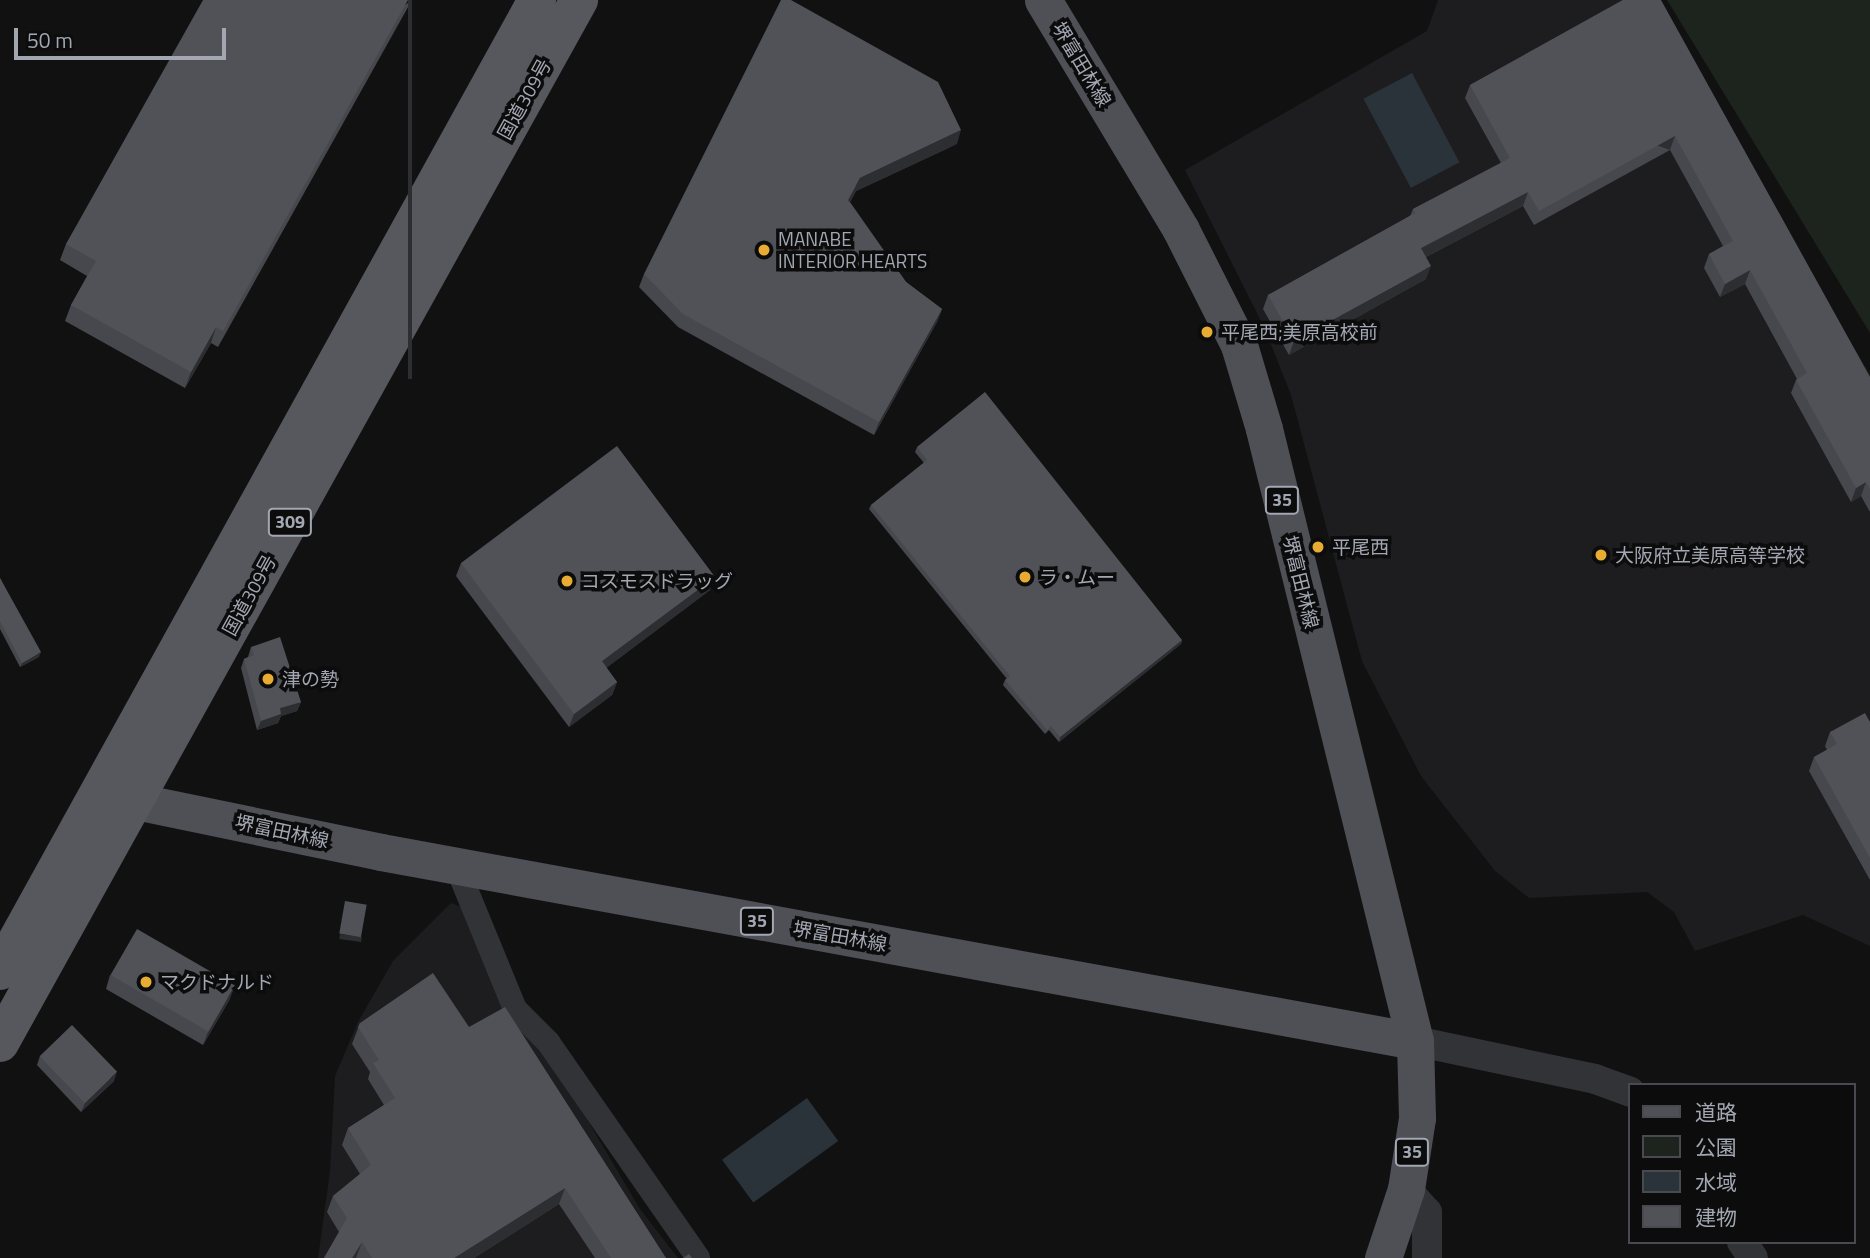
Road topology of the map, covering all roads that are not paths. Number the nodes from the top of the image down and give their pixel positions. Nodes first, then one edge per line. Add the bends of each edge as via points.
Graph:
1 (537, 0) edge
2 (579, 0) edge
3 (1044, 0) edge
4 (119, 793) junction
5 (456, 866) junction
6 (0, 971) edge
7 (1415, 1041) junction
8 (0, 1043) edge
9 (1629, 1092) edge
10 (1406, 1189) junction
11 (698, 1258) edge
12 (1382, 1258) edge
13 (1427, 1258) edge

1 - 4 highway, 国道309号 / 309
2 - 4 highway, 国道309号 / 309
3 - 7 main road, 堺富田林線 / 35 via 1181,230 1239,345 1264,429
4 - 5 main road, 堺富田林線 / 35
4 - 6 highway, 国道309号 / 309
4 - 8 highway, 国道309号 / 309
5 - 7 main road, 堺富田林線 / 35
5 - 11 street via 515,1009 548,1042
7 - 9 street via 1595,1079
7 - 10 main road, 堺富田林線 / 35 via 1417,1118
10 - 12 main road, 堺富田林線 / 35
10 - 13 street via 1427,1212

